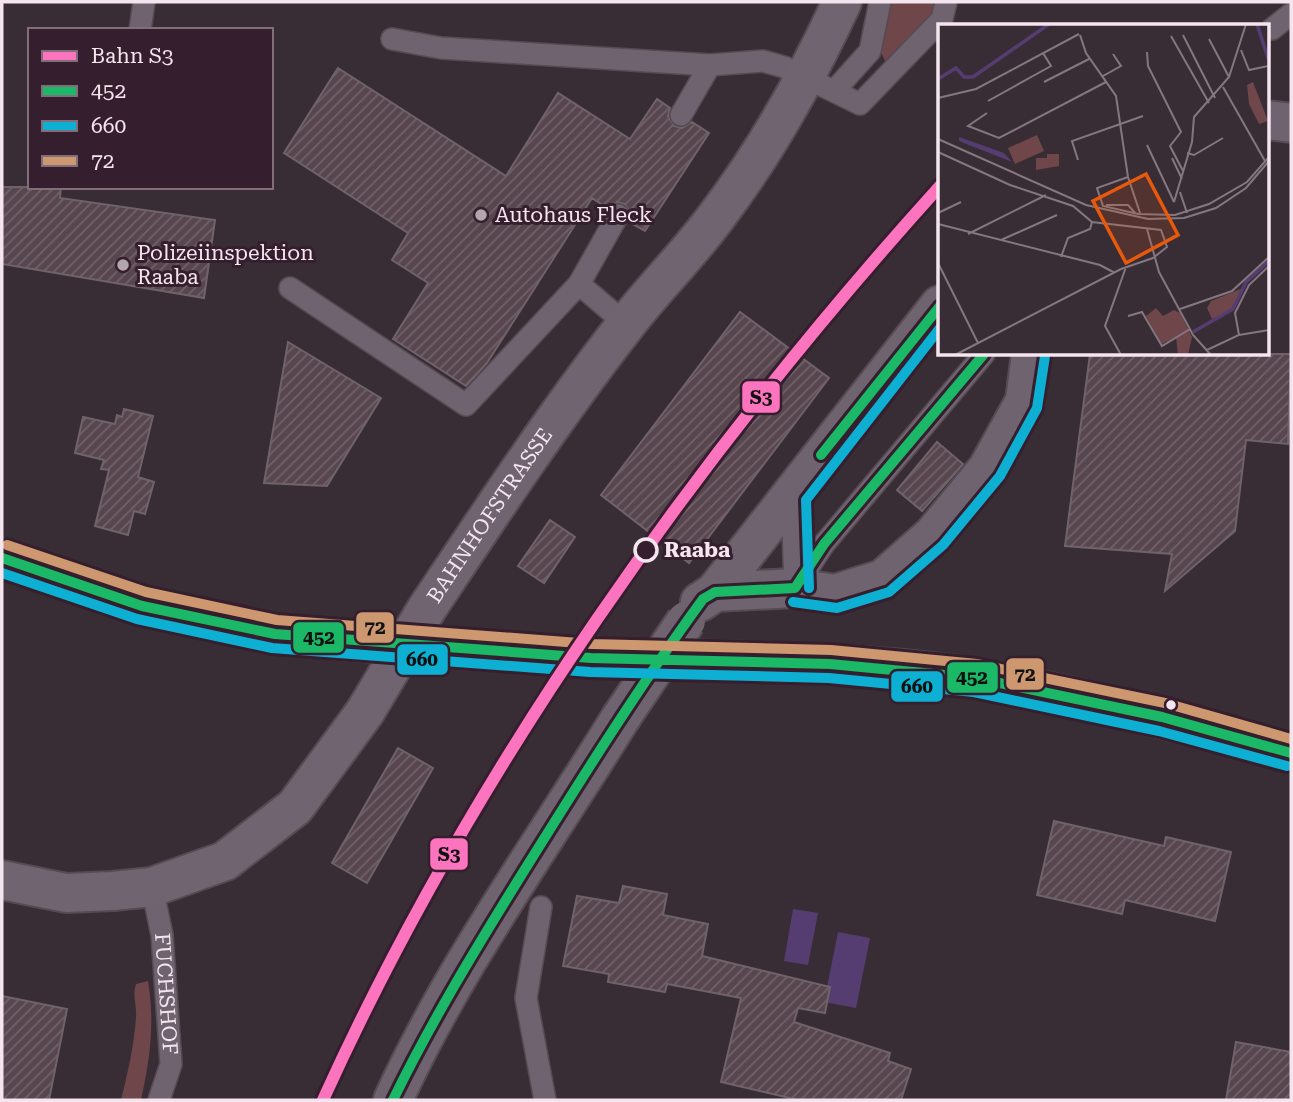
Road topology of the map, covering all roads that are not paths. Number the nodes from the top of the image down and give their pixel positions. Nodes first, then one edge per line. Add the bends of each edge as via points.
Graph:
1 (144, 2) edge
2 (842, 2) edge
3 (880, 2) edge
4 (946, 2) edge
5 (1291, 14) edge
6 (140, 28) edge
7 (1272, 29) dead end
8 (392, 39) dead end
9 (710, 65) junction
10 (820, 84) junction
11 (681, 115) dead end
12 (1268, 120) edge
13 (1291, 122) edge
14 (618, 215) dead end
15 (579, 284) junction
16 (290, 288) dead end
17 (938, 308) edge
18 (625, 324) junction
19 (983, 355) edge
20 (1031, 355) edge
21 (792, 495) junction
22 (2, 558) edge
23 (795, 588) junction
24 (715, 592) junction
25 (374, 643) tunnel mouth
26 (458, 649) tunnel mouth
27 (508, 652) tunnel mouth
28 (692, 659) tunnel mouth
29 (1291, 753) edge
30 (2, 880) edge
31 (152, 887) junction
32 (541, 907) dead end
33 (159, 1100) edge
34 (393, 1100) edge
35 (545, 1100) edge

1 - 6 lane
2 - 10 street, BAHNHOFSTRASSE
3 - 10 lane via 870,51
4 - 10 lane via 942,19 860,104
5 - 7 lane
8 - 9 lane via 441,48
9 - 10 lane via 763,61
9 - 11 lane
10 - 18 street, BAHNHOFSTRASSE via 771,138 716,218
12 - 13 street
14 - 15 lane
15 - 16 lane via 466,405
15 - 18 lane
17 - 21 street
18 - 31 street, BAHNHOFSTRASSE, bridge via 525,460 365,712 295,807 225,860
19 - 23 lane via 824,544
20 - 23 street via 1025,401 988,468 933,535 883,579 835,594
21 - 23 lane
21 - 24 street
22 - 25 street via 142,606 275,634
23 - 24 street
24 - 34 street, bridge via 703,599 686,621 620,719 484,936
26 - 27 street
28 - 29 street via 830,664 976,678 1162,717
30 - 31 street, BAHNHOFSTRASSE via 66,893
31 - 33 lane, FUCHSHOF via 162,935 171,1064
32 - 35 lane via 526,998

